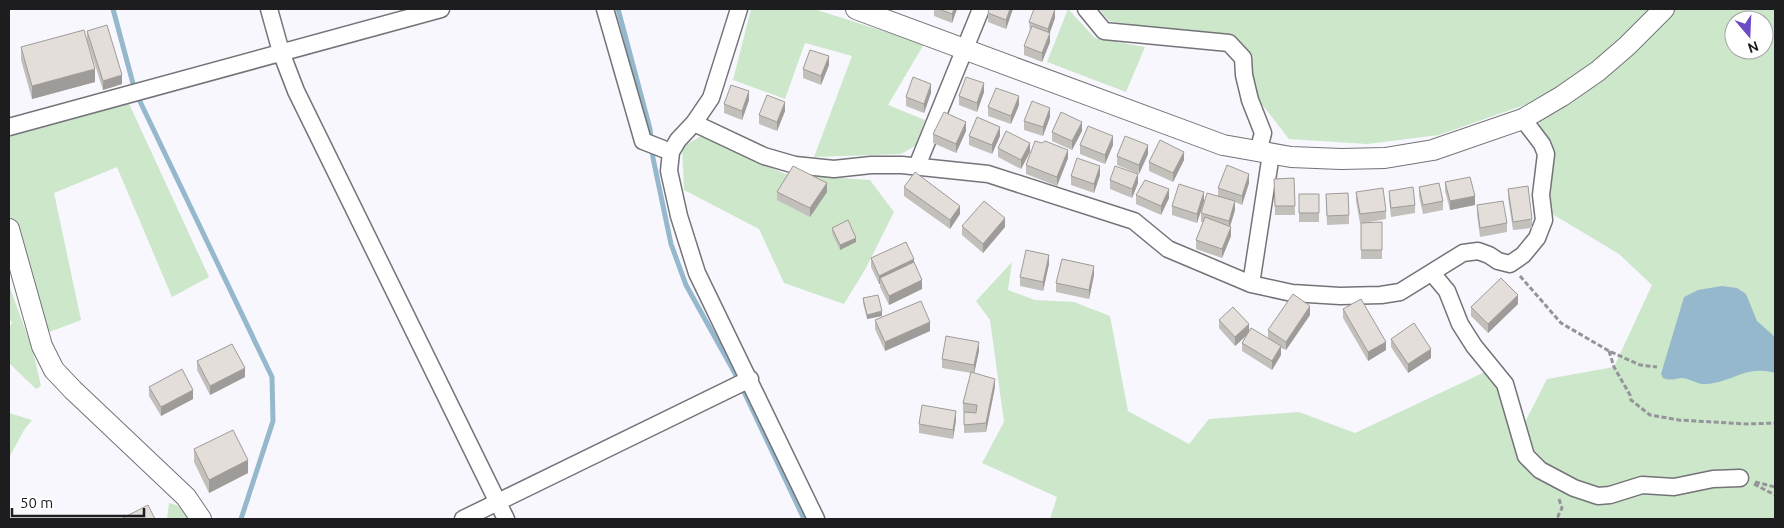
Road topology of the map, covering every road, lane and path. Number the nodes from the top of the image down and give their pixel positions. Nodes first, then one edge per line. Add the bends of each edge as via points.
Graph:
1 (269, 9) edge
2 (440, 9) edge
3 (606, 9) edge
4 (739, 9) edge
5 (856, 9) edge
6 (981, 9) edge
7 (1086, 9) edge
8 (1664, 9) edge
9 (965, 48) junction
10 (281, 52) junction
11 (1523, 120) junction
12 (694, 123) junction
13 (9, 127) edge
14 (671, 152) junction
15 (1264, 153) junction
16 (917, 166) junction
17 (9, 229) edge
18 (1510, 264) junction
19 (1432, 273) junction
20 (1251, 284) junction
21 (1609, 350) junction
22 (1657, 368) dead end
23 (750, 379) junction
24 (1775, 423) edge
25 (1744, 479) joint
26 (1775, 495) edge
27 (498, 502) junction
28 (201, 519) edge
29 (463, 519) edge
30 (506, 519) edge
31 (816, 519) edge

1 - 10 street
2 - 10 street
3 - 14 street via 643,141
4 - 12 street via 711,98
5 - 9 street
6 - 9 street
7 - 15 street via 1104,31 1229,43 1243,58 1250,100 1263,133
8 - 11 street via 1598,71
9 - 15 street via 1223,145
9 - 16 street
10 - 13 street
10 - 27 street via 296,90
11 - 15 street via 1433,150 1385,158 1291,157
11 - 18 street via 1546,154 1541,195 1544,220 1523,255
12 - 14 street
12 - 16 street via 764,156 795,165 834,169 871,165
14 - 23 street via 669,171 678,216 697,272
15 - 20 street
16 - 20 street via 988,174 1134,221 1168,249
17 - 28 street via 42,346 54,370 186,496
18 - 19 street via 1478,251 1463,253
18 - 21 path via 1561,323
19 - 20 street via 1400,292 1381,295 1292,293
19 - 25 street via 1447,291 1460,324 1474,346 1505,384 1526,456 1540,470 1574,488 1598,496 1617,494 1642,484 1674,487 1713,479
21 - 22 path via 1640,366
21 - 24 path via 1630,400 1650,414 1679,420
23 - 27 street
23 - 31 street
25 - 26 path
27 - 29 street
27 - 30 street

